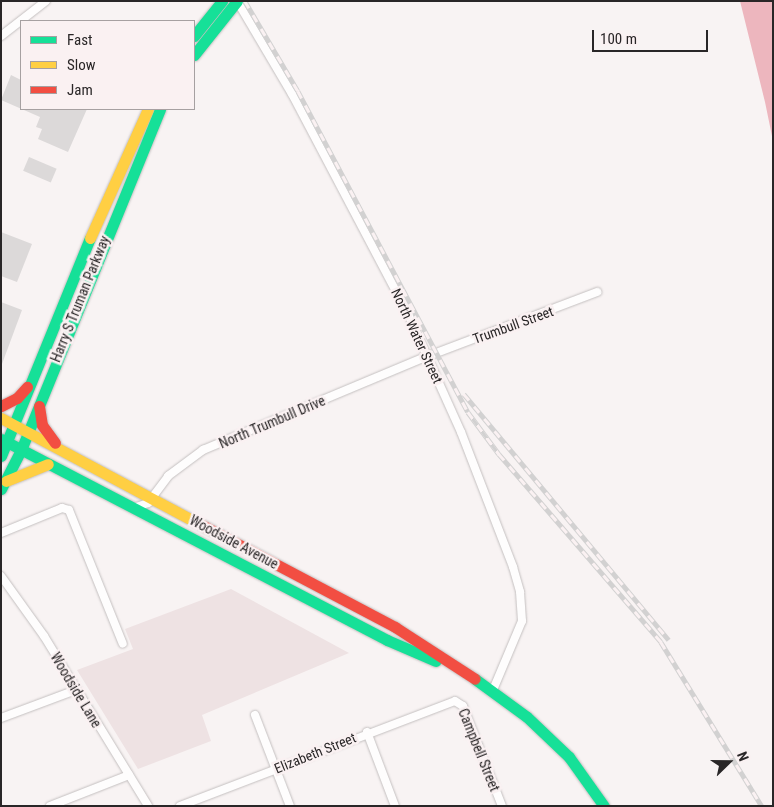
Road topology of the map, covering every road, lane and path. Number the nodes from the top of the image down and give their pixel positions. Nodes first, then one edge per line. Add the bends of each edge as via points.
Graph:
1 (46, 1) edge
2 (222, 1) edge
3 (237, 1) edge
4 (22, 20) edge
5 (20, 21) edge
6 (211, 23) junction
7 (195, 35) edge
8 (1, 36) edge
9 (195, 53) edge
10 (148, 110) edge
11 (160, 110) edge
12 (597, 292) dead end
13 (428, 356) junction
14 (30, 384) junction
15 (39, 402) junction
16 (1, 406) edge
17 (1, 418) edge
18 (14, 425) junction
19 (28, 432) junction
20 (4, 441) edge
21 (21, 450) junction
22 (61, 450) junction
23 (1, 456) edge
24 (48, 464) junction
25 (4, 485) edge
26 (152, 498) junction
27 (131, 508) junction
28 (1, 533) edge
29 (1, 576) edge
30 (123, 644) dead end
31 (463, 673) junction
32 (76, 690) junction
33 (493, 690) junction
34 (451, 701) joint
35 (255, 715) dead end
36 (1, 718) edge
37 (367, 732) junction
38 (276, 768) junction
39 (129, 775) junction
40 (50, 806) edge
41 (148, 806) edge
42 (180, 806) edge
43 (290, 806) edge
44 (395, 806) edge
45 (502, 806) edge
46 (604, 806) edge

1 - 4 street
2 - 6 street
3 - 6 street
3 - 13 street, North Water Street via 292,94
5 - 8 street
6 - 7 street
6 - 9 street
10 - 14 street, Harry S Truman Parkway via 111,187
11 - 15 street, Harry S Truman Parkway
12 - 13 street, Trumbull Street
13 - 26 street, North Trumbull Drive via 203,450 179,466
13 - 33 street, North Water Street via 461,432 520,592 522,621
14 - 16 street via 17,398
14 - 18 street, Harry S Truman Parkway
15 - 19 street, Harry S Truman Parkway
15 - 22 street via 42,425
17 - 18 street, Woodside Avenue
18 - 19 street, Woodside Avenue
18 - 20 street, Harry S Truman Parkway
19 - 21 street, Harry S Truman Parkway
19 - 22 street, Woodside Avenue
20 - 21 street, Woodside Avenue
20 - 23 street, Harry S Truman Parkway
21 - 24 street, Woodside Avenue
21 - 25 street, Harry S Truman Parkway
22 - 26 street, Woodside Avenue
24 - 25 street via 22,472
24 - 27 street, Woodside Avenue
26 - 27 street, North Trumbull Drive via 148,503
26 - 31 street, Woodside Avenue via 395,627
27 - 31 street, Woodside Avenue via 387,640
28 - 30 street via 67,509
29 - 32 street, Woodside Lane via 39,628
31 - 33 street, Woodside Avenue
32 - 36 street
32 - 39 street, Woodside Lane
33 - 46 street, Woodside Avenue via 527,717 576,767
34 - 37 street, Elizabeth Street
34 - 45 street, Campbell Street via 463,706
35 - 38 street
37 - 38 street, Elizabeth Street
37 - 44 street
38 - 42 street, Elizabeth Street
38 - 43 street
39 - 40 street
39 - 41 street, Woodside Lane

